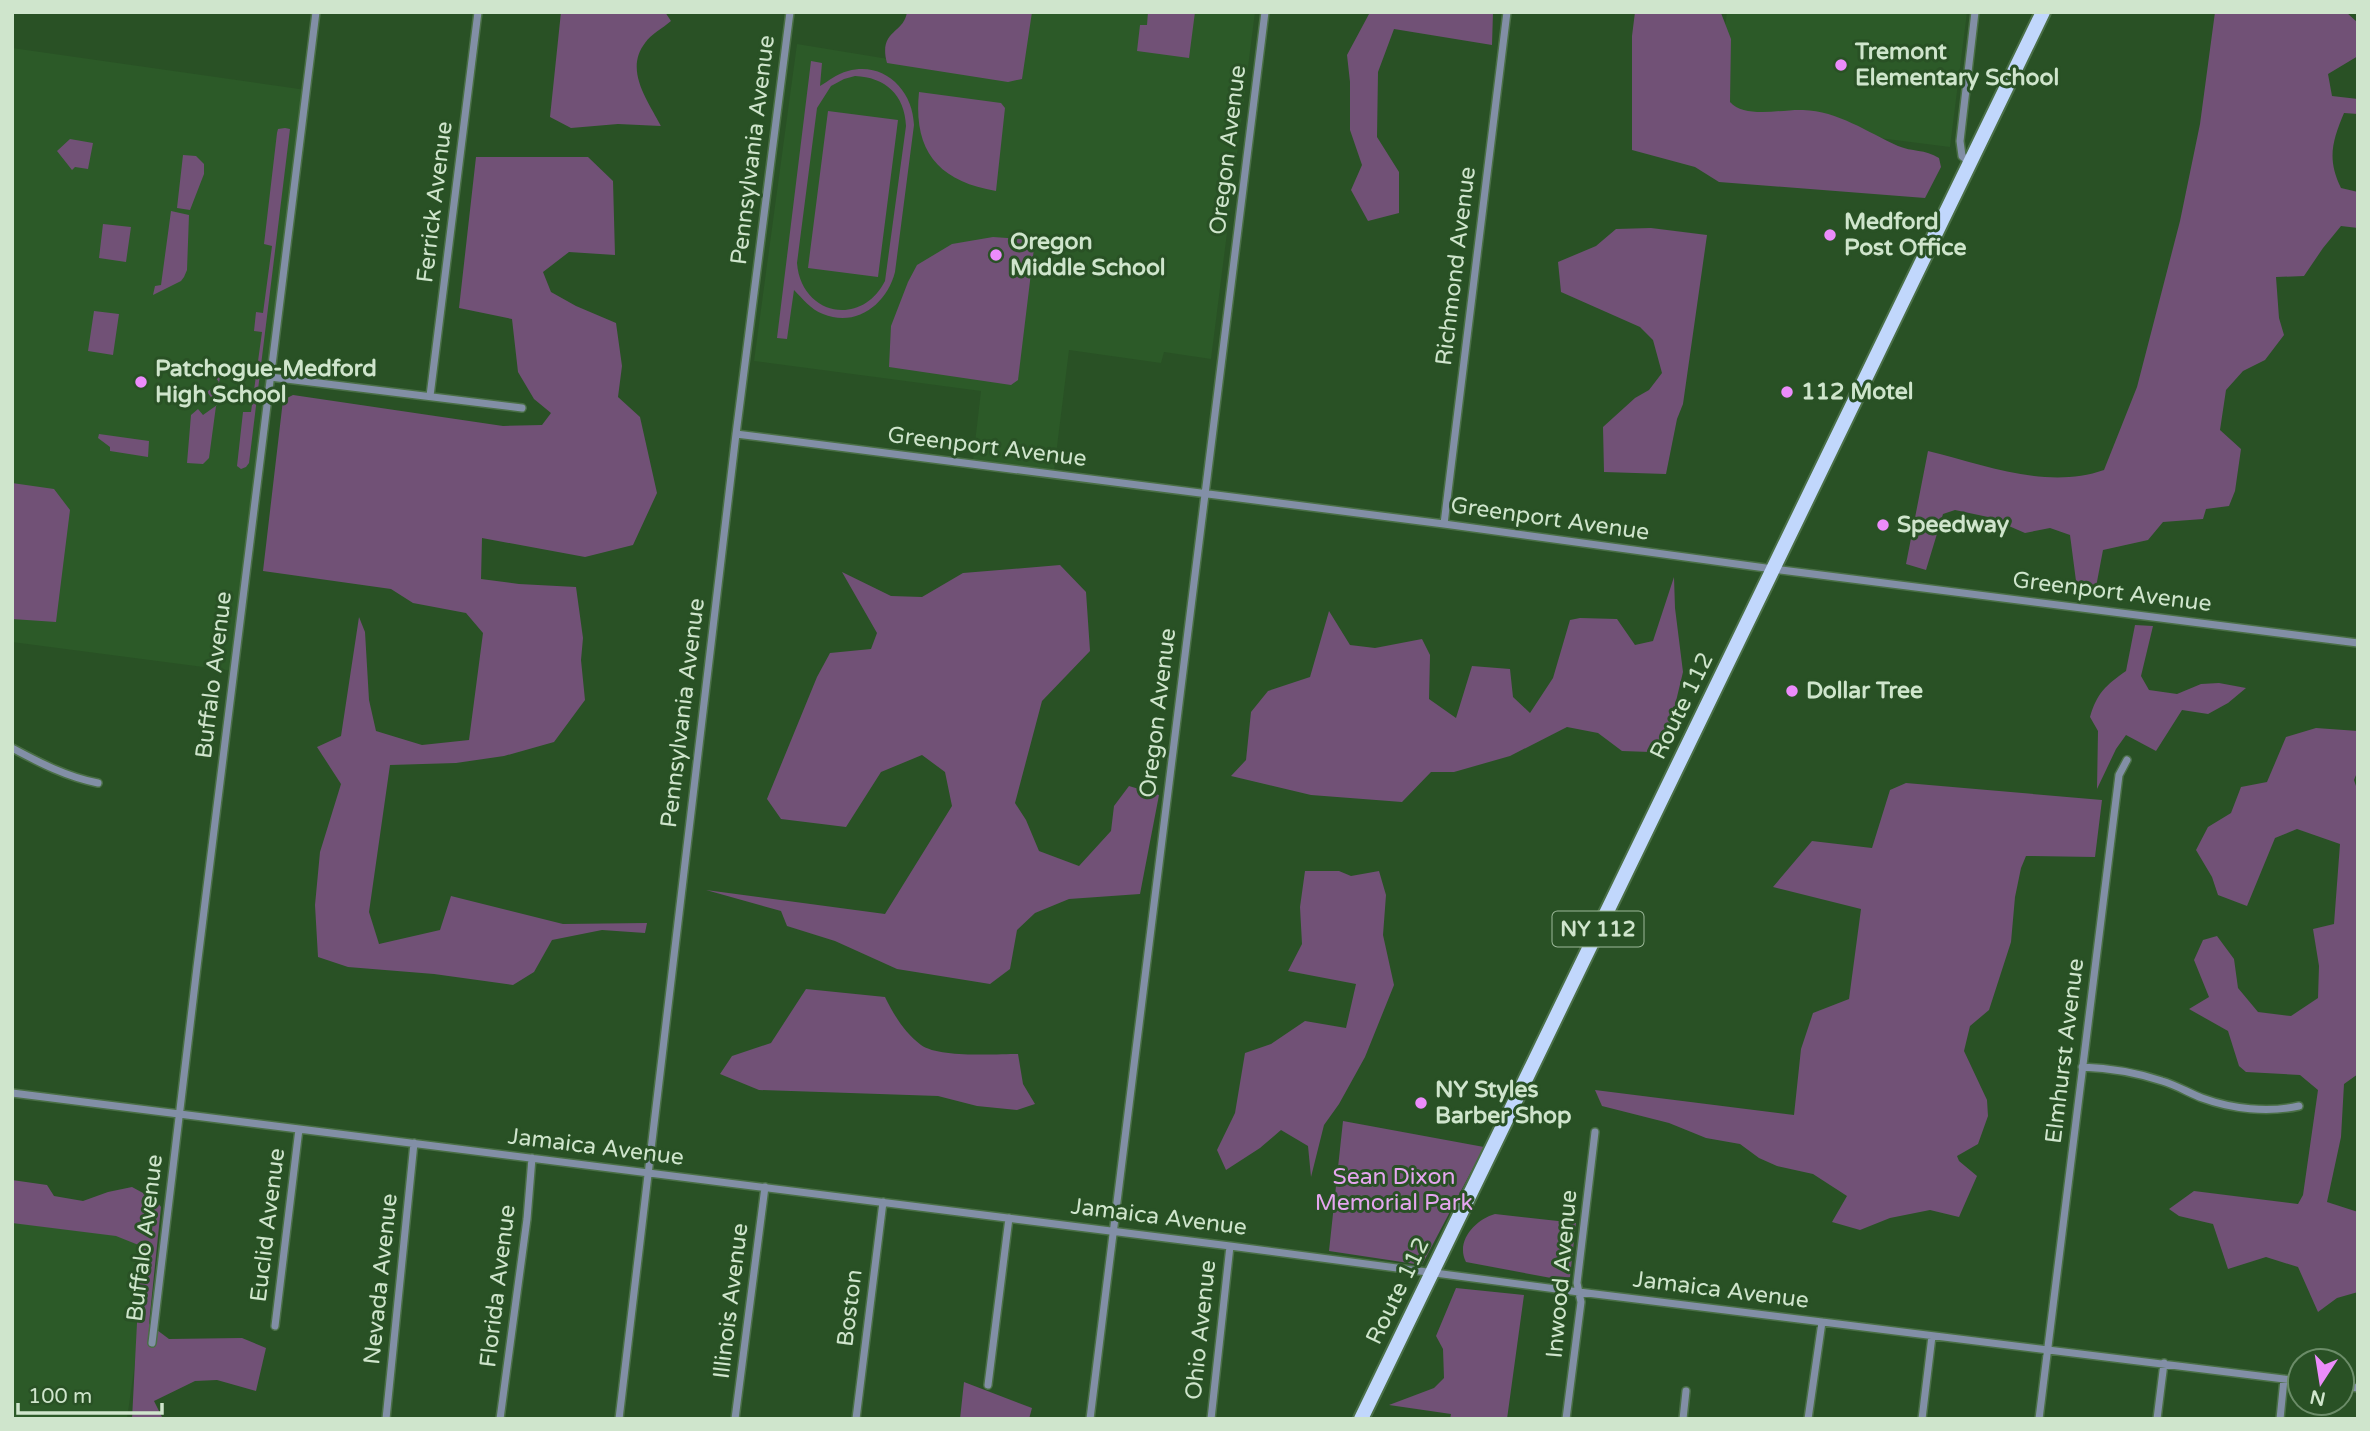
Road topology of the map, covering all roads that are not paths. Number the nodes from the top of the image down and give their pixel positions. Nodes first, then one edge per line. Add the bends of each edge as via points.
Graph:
1 (316, 12) edge
2 (478, 12) edge
3 (790, 12) edge
4 (1265, 12) edge
5 (1507, 12) edge
6 (1975, 12) edge
7 (2043, 12) edge
8 (1970, 163) junction
9 (270, 377) junction
10 (430, 397) junction
11 (522, 408) dead end
12 (736, 435) junction
13 (1205, 495) junction
14 (1444, 524) junction
15 (1773, 569) junction
16 (2358, 643) edge
17 (12, 748) edge
18 (2127, 760) dead end
19 (98, 783) dead end
20 (2082, 1067) junction
21 (12, 1093) edge
22 (2299, 1106) dead end
23 (180, 1114) junction
24 (299, 1129) junction
25 (1595, 1132) dead end
26 (414, 1143) junction
27 (532, 1158) junction
28 (647, 1172) junction
29 (765, 1187) junction
30 (883, 1202) junction
31 (1009, 1218) junction
32 (1113, 1231) junction
33 (1230, 1246) junction
34 (1432, 1272) junction
35 (1579, 1292) junction
36 (1822, 1322) junction
37 (275, 1326) dead end
38 (1932, 1336) junction
39 (152, 1343) dead end
40 (2047, 1349) junction
41 (2164, 1363) junction
42 (2284, 1379) joint
43 (988, 1385) dead end
44 (1686, 1391) dead end
45 (386, 1419) edge
46 (500, 1419) edge
47 (619, 1419) edge
48 (735, 1419) edge
49 (856, 1419) edge
50 (1090, 1419) edge
51 (1211, 1419) edge
52 (1361, 1419) edge
53 (1566, 1419) edge
54 (1683, 1419) edge
55 (1808, 1419) edge
56 (1922, 1419) edge
57 (2039, 1419) edge
58 (2157, 1419) edge
59 (2280, 1419) edge

1 - 9 street, Buffalo Avenue
2 - 10 street, Ferrick Avenue
3 - 12 street, Pennsylvania Avenue
4 - 13 street, Oregon Avenue
5 - 14 street, Richmond Avenue
6 - 8 street via 1960,141 1962,156
7 - 8 main road, Route 112 / NY 112
8 - 15 main road, Route 112 / NY 112
9 - 10 street
9 - 23 street, Buffalo Avenue
10 - 11 street
12 - 13 street, Greenport Avenue
12 - 28 street, Pennsylvania Avenue
13 - 14 street, Greenport Avenue
13 - 32 street, Oregon Avenue
14 - 15 street, Greenport Avenue
15 - 16 street, Greenport Avenue
15 - 34 main road, Route 112 / NY 112
17 - 19 street via 55,771
18 - 20 street, Elmhurst Avenue via 2119,775
20 - 22 street via 2118,1069 2246,1109
20 - 40 street, Elmhurst Avenue
21 - 23 street, Jamaica Avenue
23 - 24 street, Jamaica Avenue
23 - 39 street, Buffalo Avenue
24 - 26 street, Jamaica Avenue
24 - 37 street, Euclid Avenue
25 - 35 street, Inwood Avenue
26 - 27 street, Jamaica Avenue
26 - 45 street, Nevada Avenue
27 - 28 street, Jamaica Avenue
27 - 46 street, Florida Avenue
28 - 29 street, Jamaica Avenue
28 - 47 street, Pennsylvania Avenue
29 - 30 street, Jamaica Avenue
29 - 48 street, Illinois Avenue
30 - 31 street, Jamaica Avenue
30 - 49 street, Boston
31 - 32 street, Jamaica Avenue
31 - 43 street
32 - 33 street, Jamaica Avenue
32 - 50 street, Oregon Avenue
33 - 34 street, Jamaica Avenue
33 - 51 street, Ohio Avenue
34 - 35 street, Jamaica Avenue
34 - 52 main road, Route 112 / NY 112
35 - 36 street, Jamaica Avenue
35 - 53 street, Inwood Avenue
36 - 38 street, Jamaica Avenue
36 - 55 street
38 - 40 street, Jamaica Avenue
38 - 56 street
40 - 41 street, Jamaica Avenue
40 - 57 street, Elmhurst Avenue
41 - 42 street, Jamaica Avenue
41 - 58 street
42 - 59 street
44 - 54 street

